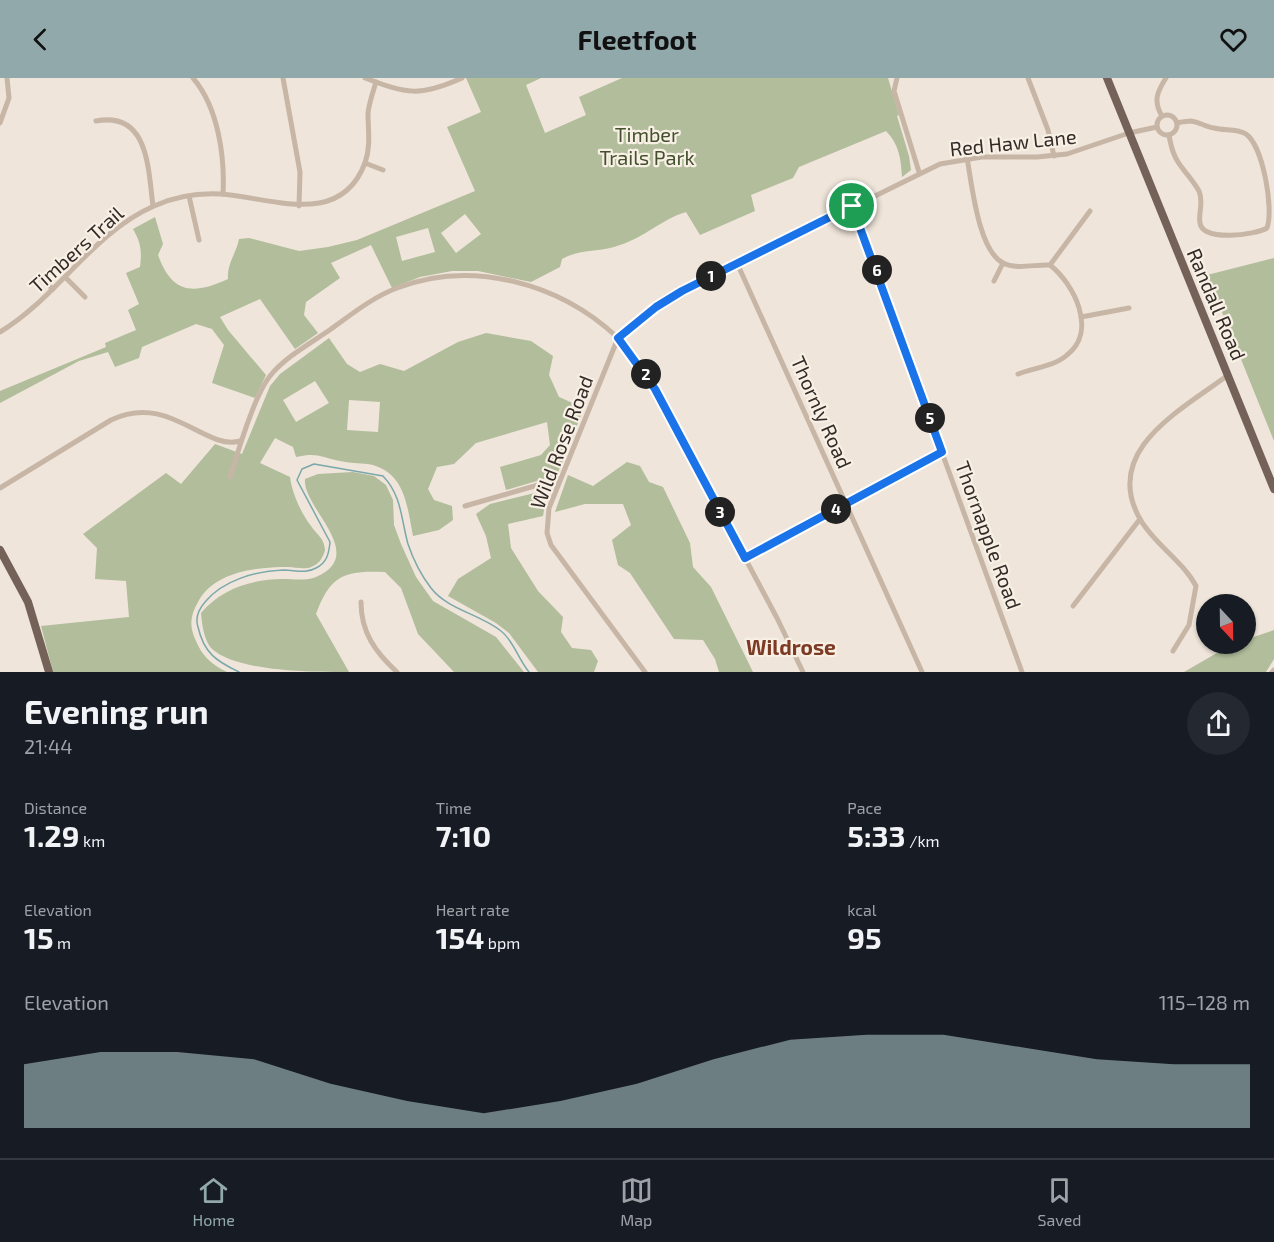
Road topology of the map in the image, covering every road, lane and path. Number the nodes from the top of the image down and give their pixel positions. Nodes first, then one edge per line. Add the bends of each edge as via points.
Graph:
1 (7, 78) edge
2 (193, 78) edge
3 (283, 78) edge
4 (364, 78) edge
5 (462, 78) edge
6 (897, 78) edge
7 (1028, 78) edge
8 (1107, 78) edge
9 (1166, 78) edge
10 (376, 82) junction
11 (1162, 116) junction
12 (96, 121) dead end
13 (0, 123) edge
14 (1177, 123) junction
15 (1157, 127) junction
16 (1129, 132) junction
17 (1169, 135) junction
18 (1054, 156) junction
19 (967, 158) junction
20 (365, 163) junction
21 (383, 170) dead end
22 (919, 172) junction
23 (223, 194) junction
24 (189, 196) junction
25 (153, 206) junction
26 (299, 206) junction
27 (852, 206) junction
28 (1090, 211) dead end
29 (199, 240) dead end
30 (737, 263) junction
31 (1003, 263) junction
32 (1050, 265) junction
33 (39, 277) dead end
34 (65, 278) junction
35 (994, 281) dead end
36 (53, 289) junction
37 (85, 297) dead end
38 (1129, 308) dead end
39 (1081, 317) junction
40 (0, 332) edge
41 (618, 338) junction
42 (1018, 374) dead end
43 (1228, 375) junction
44 (240, 441) junction
45 (942, 452) junction
46 (230, 477) dead end
47 (559, 479) junction
48 (0, 488) edge
49 (1274, 489) edge
50 (846, 504) junction
51 (465, 506) dead end
52 (1140, 519) junction
53 (0, 550) edge
54 (745, 558) junction
55 (361, 602) dead end
56 (1073, 606) dead end
57 (1173, 651) dead end
58 (49, 672) edge
59 (397, 672) edge
60 (645, 672) edge
61 (803, 672) edge
62 (922, 672) edge
63 (1022, 672) edge

1 - 13 street via 9,98
2 - 23 street via 205,96 215,125
3 - 26 street via 300,172
4 - 10 street
5 - 10 street via 421,92
6 - 22 street via 894,91
7 - 18 street
8 - 16 main road, Randall Road
9 - 11 street via 1157,92
10 - 20 street, Timbers Trail via 368,111 369,146
11 - 14 street via 1171,116
11 - 15 street
12 - 25 street via 111,118 138,135 146,154
14 - 17 street via 1176,130
14 - 17 street via 1190,121 1239,131 1249,137 1269,192 1267,228 1207,234 1200,223 1199,192 1175,160
15 - 16 street, Red Haw Lane
15 - 17 street
16 - 18 street, Red Haw Lane via 1085,150
16 - 43 main road, Randall Road
18 - 19 street, Red Haw Lane
19 - 22 street, Red Haw Lane
19 - 31 street via 978,217 989,247
20 - 21 street
20 - 26 street, Timbers Trail via 353,183 339,195 314,205
22 - 27 street, Red Haw Lane
23 - 24 street, Timbers Trail
23 - 26 street, Timbers Trail
24 - 25 street, Timbers Trail
24 - 29 street
25 - 34 street, Timbers Trail via 122,224
27 - 30 street, Red Haw Lane
27 - 45 street, Thornapple Road
28 - 32 street
30 - 41 street, Red Haw Lane via 656,307
30 - 50 street, Thornly Road
31 - 32 street
31 - 35 street
32 - 39 street via 1070,284
33 - 36 street
34 - 36 street, Timbers Trail
34 - 37 street
36 - 40 street, Timbers Trail
38 - 39 street
39 - 42 street via 1078,339 1067,356
41 - 44 street via 581,311 517,282 468,274 412,283 363,306 275,370
41 - 47 street, Wild Rose Road
41 - 54 street via 655,389
43 - 49 main road, Randall Road
43 - 52 street via 1158,427 1139,448 1131,478
44 - 46 street
44 - 48 street via 216,438 166,416 128,414 111,420
45 - 50 street
45 - 63 street, Thornapple Road
47 - 51 street
47 - 60 street, Wild Rose Road via 547,521 551,545
50 - 54 street
50 - 62 street, Thornly Road
52 - 56 street
52 - 57 street via 1196,586 1189,625
53 - 58 main road via 35,623
54 - 61 street
55 - 59 street via 362,622 371,644

